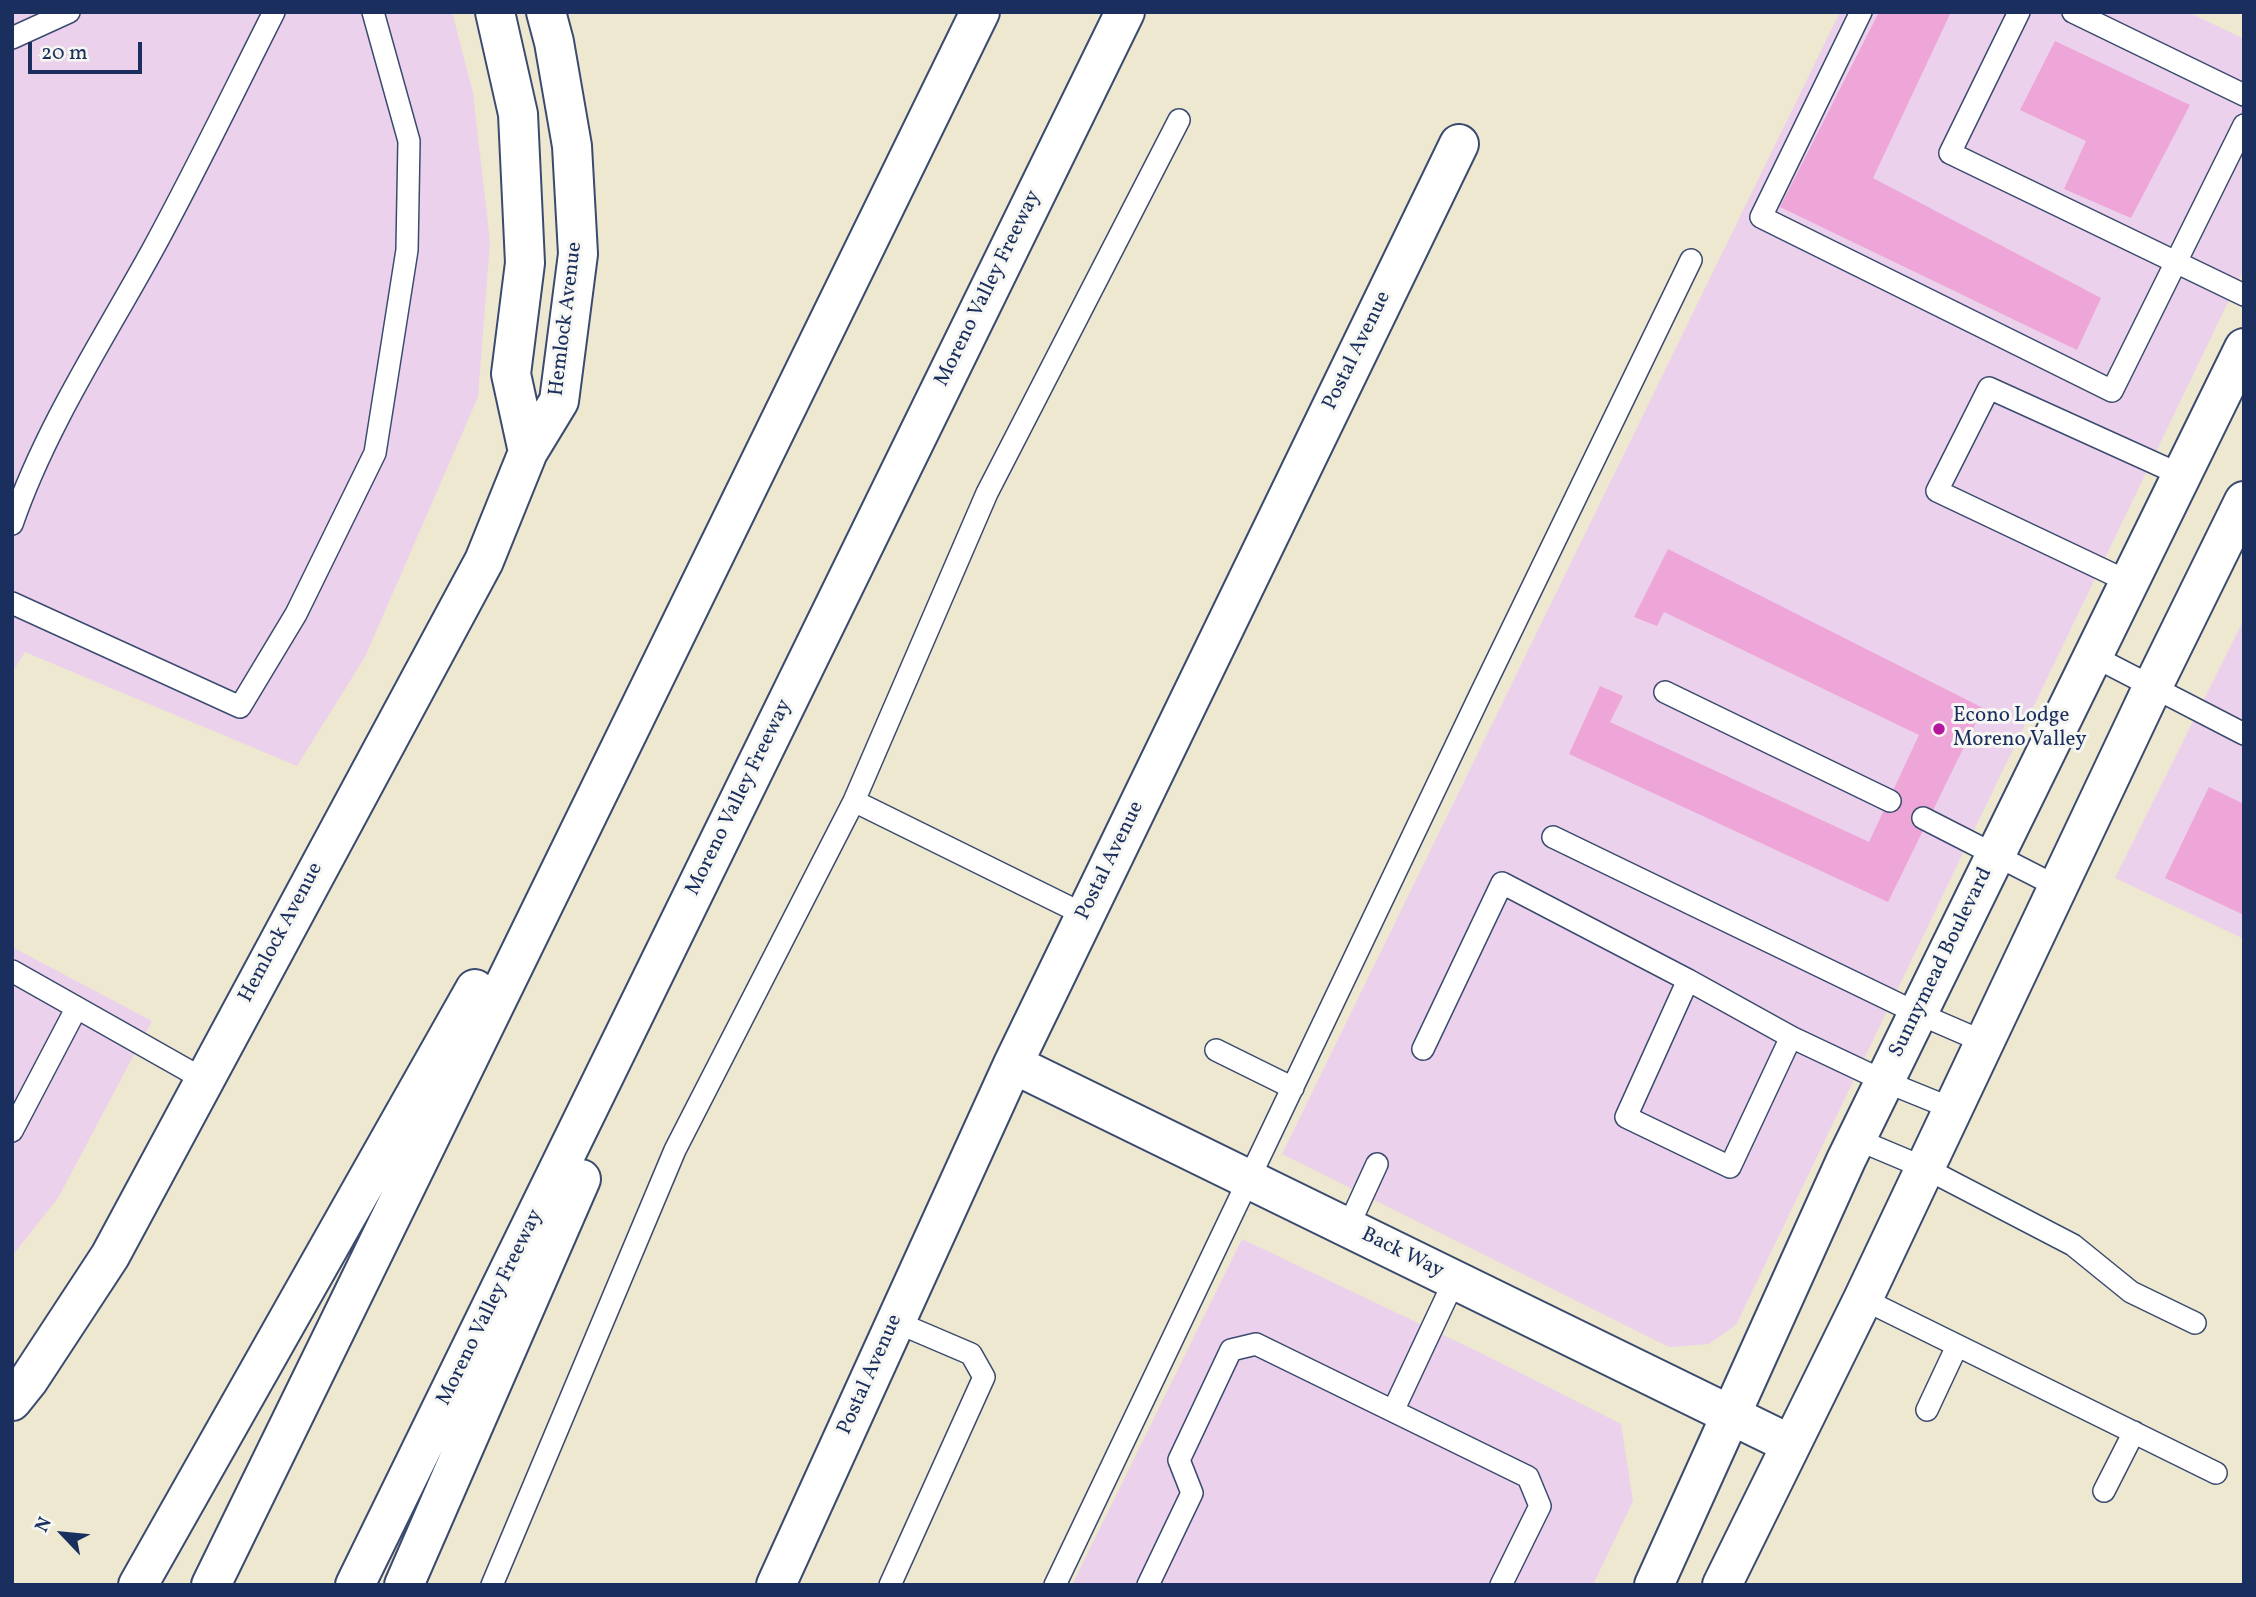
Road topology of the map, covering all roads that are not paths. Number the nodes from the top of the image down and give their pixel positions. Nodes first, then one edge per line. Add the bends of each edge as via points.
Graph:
1 (69, 12) edge
2 (274, 12) edge
3 (373, 12) edge
4 (495, 12) edge
5 (546, 12) edge
6 (980, 12) edge
7 (1125, 12) edge
8 (1861, 12) edge
9 (2019, 12) edge
10 (2073, 12) edge
11 (12, 38) edge
12 (2244, 95) edge
13 (1179, 120) dead end
14 (2244, 125) edge
15 (1459, 144) dead end
16 (1691, 260) dead end
17 (2174, 262) junction
18 (2244, 295) edge
19 (2239, 371) edge
20 (528, 452) junction
21 (2181, 475) junction
22 (2244, 501) edge
23 (12, 524) edge
24 (2129, 582) junction
25 (12, 603) edge
26 (669, 647) junction
27 (2094, 656) junction
28 (2153, 686) junction
29 (1665, 692) dead end
30 (786, 704) junction
31 (2244, 734) edge
32 (1890, 801) dead end
33 (855, 802) junction
34 (1923, 818) dead end
35 (1553, 837) dead end
36 (1995, 855) junction
37 (2058, 887) junction
38 (1085, 915) junction
39 (12, 971) edge
40 (1688, 980) junction
41 (76, 1009) junction
42 (1917, 1013) junction
43 (1791, 1037) junction
44 (1984, 1042) junction
45 (1423, 1049) dead end
46 (1216, 1051) dead end
47 (1013, 1064) junction
48 (204, 1079) junction
49 (1884, 1081) junction
50 (1293, 1088) junction
51 (1953, 1109) junction
52 (12, 1131) edge
53 (1856, 1139) junction
54 (1377, 1164) dead end
55 (1925, 1168) junction
56 (1250, 1180) junction
57 (1348, 1227) junction
58 (1455, 1279) junction
59 (1863, 1299) junction
60 (896, 1322) junction
61 (2195, 1323) dead end
62 (1957, 1346) junction
63 (12, 1401) edge
64 (1927, 1410) dead end
65 (1393, 1411) junction
66 (1732, 1416) junction
67 (2134, 1432) junction
68 (1790, 1444) junction
69 (2216, 1473) dead end
70 (2104, 1491) dead end
71 (138, 1585) edge
72 (211, 1585) edge
73 (355, 1585) edge
74 (404, 1585) edge
75 (492, 1585) edge
76 (776, 1585) edge
77 (890, 1585) edge
78 (1055, 1585) edge
79 (1148, 1585) edge
80 (1501, 1585) edge
81 (1654, 1585) edge
82 (1722, 1585) edge

1 - 11 lane
2 - 23 lane via 153,249 67,397
3 - 25 lane via 409,141 407,250 375,453 296,614 240,707
4 - 20 main road, Hemlock Avenue via 517,114 524,263 511,374
5 - 20 main road, Hemlock Avenue via 572,145 578,254 559,401
6 - 26 main road
7 - 30 main road, Moreno Valley Freeway
8 - 17 lane via 1761,217 2112,391
9 - 17 lane via 1950,153
10 - 12 lane
13 - 33 lane via 987,493
14 - 17 lane
15 - 38 main road, Postal Avenue
16 - 50 lane
17 - 18 lane
19 - 21 main road, Sunnymead Boulevard
20 - 48 main road, Hemlock Avenue via 484,561
21 - 24 main road, Sunnymead Boulevard
21 - 24 lane via 1989,388 1937,491
22 - 28 main road
24 - 27 main road, Sunnymead Boulevard
26 - 71 main road
26 - 72 main road
27 - 28 lane
27 - 36 main road, Sunnymead Boulevard
28 - 31 lane
28 - 37 main road
29 - 32 lane
30 - 73 main road, Moreno Valley Freeway
30 - 74 main road
33 - 38 lane
33 - 75 lane via 675,1150
34 - 36 lane
35 - 42 lane
36 - 37 lane
36 - 42 main road, Sunnymead Boulevard
37 - 44 main road
38 - 47 main road, Postal Avenue
39 - 41 lane
40 - 43 lane
40 - 43 lane via 1626,1117 1730,1167
40 - 45 lane via 1502,883
41 - 48 lane
41 - 52 lane
42 - 44 lane
42 - 49 main road, Sunnymead Boulevard
43 - 49 lane
44 - 51 main road
46 - 50 lane
47 - 56 main road, Back Way
47 - 60 main road, Postal Avenue
48 - 63 main road, Hemlock Avenue via 110,1256
49 - 51 lane
49 - 53 main road, Sunnymead Boulevard
50 - 56 lane
51 - 55 main road
53 - 55 lane
53 - 66 main road, Sunnymead Boulevard
54 - 57 lane
55 - 59 main road
55 - 61 lane via 2073,1245 2131,1292
56 - 57 main road, Back Way
56 - 78 lane
57 - 58 main road, Back Way
58 - 65 lane
58 - 66 main road, Back Way
59 - 62 lane
59 - 68 main road
60 - 76 main road, Postal Avenue
60 - 77 lane via 971,1354 984,1377
62 - 64 lane
62 - 67 lane
65 - 79 lane via 1256,1345 1231,1350 1179,1460 1192,1493
65 - 80 lane via 1528,1477 1540,1506
66 - 68 main road, Back Way
66 - 81 main road, Sunnymead Boulevard
67 - 69 lane
67 - 70 lane
68 - 82 main road

